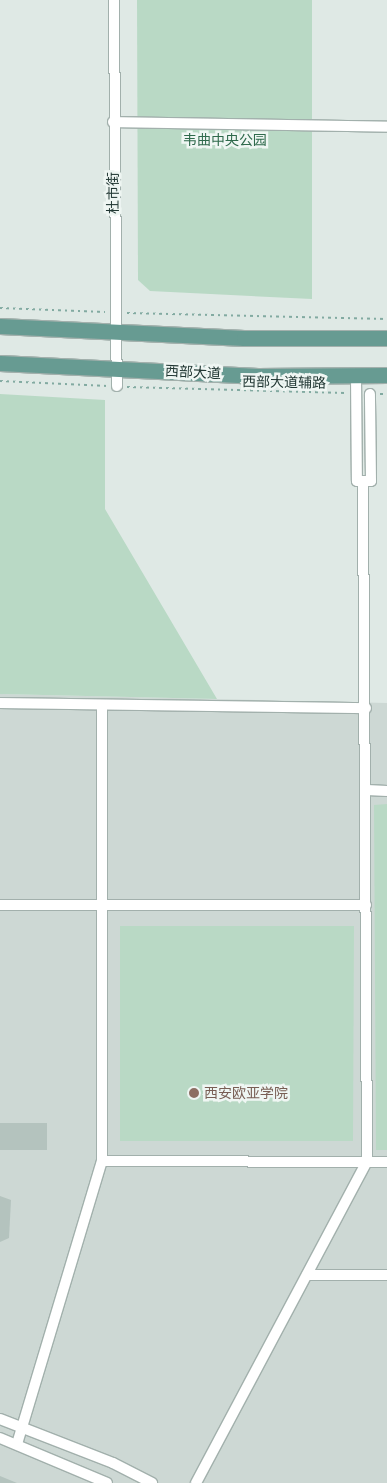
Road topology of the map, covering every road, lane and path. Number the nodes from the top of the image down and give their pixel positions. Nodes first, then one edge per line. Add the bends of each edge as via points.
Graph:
1 (114, 0) edge
2 (113, 122) junction
3 (387, 127) edge
4 (0, 308) edge
5 (114, 313) junction
6 (387, 319) edge
7 (0, 326) edge
8 (117, 332) junction
9 (387, 338) edge
10 (0, 363) edge
11 (115, 368) junction
12 (387, 375) edge
13 (356, 376) junction
14 (0, 381) edge
15 (117, 386) junction
16 (356, 393) junction
17 (370, 394) joint
18 (387, 394) edge
19 (363, 481) junction
20 (0, 703) edge
21 (102, 705) junction
22 (366, 708) junction
23 (367, 790) junction
24 (387, 791) edge
25 (366, 904) junction
26 (0, 905) edge
27 (102, 905) junction
28 (102, 1161) junction
29 (367, 1162) junction
30 (387, 1162) edge
31 (307, 1275) junction
32 (387, 1275) edge
33 (0, 1419) edge
34 (22, 1426) junction
35 (0, 1438) edge
36 (17, 1444) junction
37 (107, 1483) edge
38 (152, 1483) edge
39 (196, 1483) edge

1 - 2 street, 杜市街
2 - 3 street
2 - 5 street, 杜市街
4 - 5 path
5 - 6 path
5 - 8 street, 杜市街
7 - 8 main road
8 - 9 main road via 299,339
8 - 11 street, 杜市街
10 - 11 main road, 西部大道
11 - 13 main road, 西部大道
11 - 15 street, 杜市街
12 - 13 main road, 西部大道
13 - 16 street
14 - 15 path, 西部大道辅路
15 - 16 path, 西部大道辅路
16 - 19 street via 357,481
17 - 18 path
17 - 19 street via 371,481
19 - 22 street
20 - 21 street
21 - 22 street
21 - 27 street
22 - 23 street
23 - 24 street
23 - 25 street
25 - 27 street
25 - 29 street
26 - 27 street
27 - 28 street
28 - 29 street
28 - 34 street
29 - 30 street
29 - 31 street
31 - 32 street
31 - 39 street
33 - 34 street
34 - 36 street
34 - 38 street
35 - 36 street
36 - 37 street

